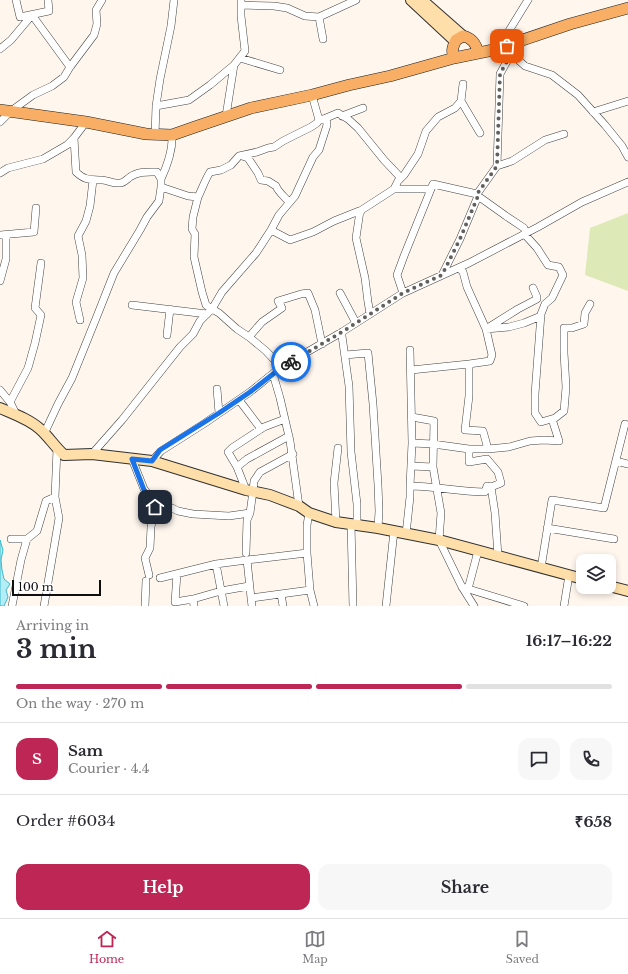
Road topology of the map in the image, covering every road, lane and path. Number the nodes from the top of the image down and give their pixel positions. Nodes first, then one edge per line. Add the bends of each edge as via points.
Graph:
1 (16, 0) edge
2 (48, 0) edge
3 (102, 0) edge
4 (174, 0) edge
5 (356, 0) edge
6 (411, 0) edge
7 (422, 0) edge
8 (528, 0) edge
9 (241, 2) edge
10 (628, 8) edge
11 (32, 15) junction
12 (319, 17) junction
13 (323, 39) dead end
14 (459, 39) junction
15 (0, 49) edge
16 (509, 50) junction
17 (478, 53) junction
18 (240, 58) junction
19 (454, 58) junction
20 (234, 65) junction
21 (70, 67) junction
22 (280, 70) dead end
23 (463, 84) dead end
24 (312, 95) junction
25 (461, 101) junction
26 (628, 101) edge
27 (156, 106) junction
28 (363, 108) dead end
29 (6, 111) edge
30 (593, 112) junction
31 (226, 116) junction
32 (342, 116) junction
33 (323, 119) junction
34 (0, 122) edge
35 (86, 122) junction
36 (480, 133) dead end
37 (564, 134) dead end
38 (155, 135) junction
39 (172, 135) junction
40 (74, 138) junction
41 (242, 156) junction
42 (628, 156) edge
43 (497, 166) junction
44 (0, 172) edge
45 (161, 178) junction
46 (401, 178) junction
47 (93, 180) junction
48 (628, 182) edge
49 (161, 187) junction
50 (394, 189) junction
51 (431, 189) junction
52 (478, 195) junction
53 (198, 197) junction
54 (289, 202) junction
55 (36, 208) dead end
56 (361, 211) junction
57 (271, 230) junction
58 (526, 233) junction
59 (3, 235) edge
60 (41, 263) dead end
61 (458, 268) junction
62 (442, 275) junction
63 (0, 281) edge
64 (533, 288) dead end
65 (340, 293) dead end
66 (403, 293) junction
67 (132, 304) dead end
68 (590, 304) dead end
69 (170, 309) junction
70 (209, 312) junction
71 (370, 314) junction
72 (541, 316) junction
73 (80, 320) dead end
74 (356, 323) junction
75 (486, 329) junction
76 (342, 332) junction
77 (167, 335) dead end
78 (248, 337) junction
79 (322, 344) junction
80 (410, 350) dead end
81 (345, 355) junction
82 (469, 364) junction
83 (282, 367) junction
84 (410, 370) junction
85 (273, 374) junction
86 (217, 389) dead end
87 (0, 390) edge
88 (239, 400) junction
89 (10, 402) junction
90 (0, 408) edge
91 (219, 413) junction
92 (16, 414) junction
93 (412, 417) junction
94 (285, 419) junction
95 (552, 419) junction
96 (625, 424) dead end
97 (261, 429) junction
98 (44, 434) junction
99 (289, 436) junction
100 (412, 443) junction
101 (434, 444) junction
102 (338, 448) dead end
103 (57, 449) junction
104 (469, 449) junction
105 (488, 449) junction
106 (92, 454) junction
107 (292, 454) junction
108 (132, 459) junction
109 (152, 461) junction
110 (616, 461) junction
111 (628, 464) edge
112 (411, 466) junction
113 (237, 467) junction
114 (433, 467) junction
115 (410, 486) junction
116 (491, 487) junction
117 (436, 488) junction
118 (249, 490) junction
119 (55, 497) junction
120 (154, 504) junction
121 (299, 506) junction
122 (250, 513) junction
123 (309, 513) junction
124 (336, 522) junction
125 (354, 524) junction
126 (378, 528) junction
127 (547, 528) junction
128 (394, 531) junction
129 (406, 534) junction
130 (11, 539) dead end
131 (27, 539) junction
132 (614, 539) dead end
133 (439, 540) junction
134 (478, 550) junction
135 (307, 553) junction
136 (246, 556) junction
137 (498, 556) junction
138 (216, 564) junction
139 (541, 568) junction
140 (177, 574) junction
141 (569, 575) junction
142 (576, 577) edge
143 (160, 578) dead end
144 (249, 586) junction
145 (465, 588) junction
146 (616, 588) edge
147 (310, 590) junction
148 (222, 591) junction
149 (628, 591) edge
150 (281, 594) junction
151 (251, 598) junction
152 (194, 602) edge
153 (175, 604) edge
154 (12, 606) edge
155 (44, 606) edge
156 (145, 606) edge
157 (224, 606) edge
158 (252, 606) edge
159 (283, 606) edge
160 (314, 606) edge
161 (353, 606) edge
162 (386, 606) edge
163 (474, 606) edge
164 (524, 606) edge
165 (564, 606) edge

1 - 11 street via 20,17
2 - 11 street via 49,11
3 - 21 street via 96,10 97,24 94,35
4 - 27 street
5 - 12 street
6 - 14 street
7 - 14 street
8 - 16 street via 507,34
9 - 12 street via 287,8 305,16
9 - 18 street via 245,51
10 - 16 main road via 570,24
11 - 15 street
11 - 21 street
12 - 13 street
14 - 17 main road via 469,38 476,45
14 - 19 main road via 452,48
16 - 17 main road
16 - 30 street via 525,66 552,75 578,95
16 - 43 street via 500,74
17 - 19 main road
18 - 20 street
18 - 22 street
19 - 24 main road
20 - 27 street via 189,100
20 - 31 street
21 - 29 street via 64,77 52,86
23 - 25 street
24 - 31 main road
24 - 33 street
25 - 36 street
25 - 46 street via 432,123 418,154
26 - 30 street
27 - 38 street
28 - 32 street
29 - 34 street
29 - 35 main road
30 - 42 street
31 - 39 main road
32 - 33 street via 338,113
32 - 46 street via 358,128
33 - 41 street via 274,147
33 - 54 street via 327,125 319,150 295,196
35 - 38 main road
35 - 40 street
37 - 43 street via 545,140 512,161
38 - 39 main road
39 - 45 street via 172,144
40 - 44 street via 44,159
40 - 47 street via 76,172
41 - 53 street via 239,156 232,165 210,172
41 - 54 street via 248,158 261,180 276,186
43 - 52 street
45 - 47 street via 157,172 140,172 120,183
45 - 49 street
46 - 50 street
47 - 73 street via 86,221 78,236 83,278 76,302
48 - 58 street via 582,202
49 - 53 street
49 - 98 street via 159,201 114,273 72,378
50 - 51 street
50 - 56 street
51 - 52 street via 433,184
51 - 66 street via 397,275
52 - 58 street via 524,228
52 - 62 street
53 - 70 street via 192,229 195,234 194,256
54 - 57 street
55 - 59 street via 34,232
56 - 57 street via 290,240
56 - 71 street via 356,238
57 - 70 street
58 - 61 street
58 - 72 street via 548,266 559,267 563,275 552,298 545,304
59 - 63 street via 6,259
60 - 89 street via 35,308 41,315 35,344 28,368
61 - 62 street
61 - 75 street via 463,272 467,288
62 - 66 street
64 - 75 street via 537,299
65 - 74 street
66 - 71 street
67 - 69 street
68 - 95 street via 585,313 584,324 564,328 564,411
69 - 70 street
69 - 77 street
70 - 78 street via 219,313
70 - 106 street
71 - 74 street
72 - 75 street via 524,324
72 - 95 street via 535,413 541,422
74 - 76 street
75 - 82 street via 492,354 490,361
76 - 79 street
76 - 81 street
78 - 79 street via 262,322 282,308 278,301 308,293 315,310
78 - 83 street
79 - 83 street
80 - 84 street
81 - 125 street via 350,386 351,452 357,504
81 - 126 street via 368,353 378,485
82 - 84 street
82 - 105 street via 465,430 483,431
83 - 85 street
84 - 93 street
85 - 88 street
85 - 94 street
86 - 91 street
87 - 89 street
88 - 91 street
88 - 97 street
89 - 92 street
90 - 92 street
91 - 109 street via 160,450
92 - 98 street via 28,420
93 - 100 street
93 - 101 street via 434,421
94 - 97 street
94 - 99 street
95 - 105 street via 559,441 530,441
96 - 110 street
97 - 113 street via 228,452
98 - 103 street
99 - 107 street
99 - 113 street
100 - 101 street
100 - 112 street
101 - 104 street
101 - 114 street
102 - 124 street via 334,483
103 - 106 street via 64,455
103 - 119 street
104 - 105 street
104 - 116 street via 469,462 487,460 498,472 501,483
106 - 108 street
107 - 118 street via 260,472
107 - 121 street
108 - 109 street
108 - 120 street via 144,490
109 - 118 street
110 - 111 street
110 - 127 street via 604,508 552,500
112 - 114 street
112 - 115 street
113 - 118 street
114 - 117 street
115 - 117 street
115 - 129 street
116 - 117 street via 487,486 485,492
116 - 137 street
117 - 133 street via 441,513
118 - 121 street
118 - 122 street
119 - 131 street via 46,501 37,531
119 - 155 street via 59,518
120 - 122 street via 193,514 229,516
120 - 156 street via 150,548 145,558 148,578
121 - 123 street
122 - 136 street via 247,520
123 - 124 street
123 - 135 street
124 - 125 street
125 - 126 street
125 - 161 street
126 - 128 street
127 - 132 street
127 - 139 street
128 - 129 street
128 - 162 street
129 - 133 street
130 - 131 street
131 - 154 street
133 - 134 street
133 - 145 street
134 - 137 street
134 - 145 street
135 - 136 street
135 - 147 street
136 - 138 street
136 - 144 street
137 - 139 street
138 - 140 street
138 - 148 street
139 - 141 street
140 - 143 street
140 - 153 street
141 - 142 street
141 - 165 street
144 - 148 street
144 - 151 street
145 - 163 street
145 - 164 street
146 - 149 street
147 - 150 street
147 - 160 street
148 - 152 street
148 - 157 street
150 - 151 street
150 - 159 street
151 - 158 street
152 - 153 street

